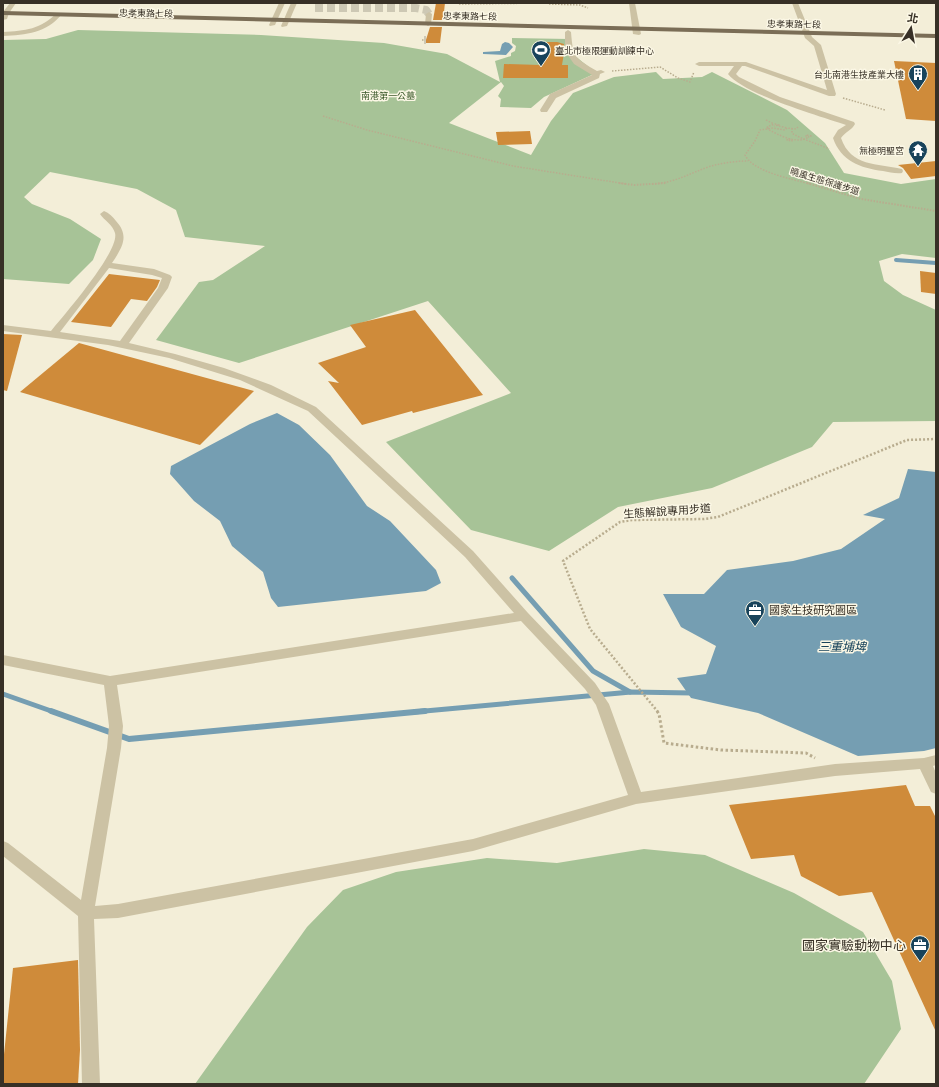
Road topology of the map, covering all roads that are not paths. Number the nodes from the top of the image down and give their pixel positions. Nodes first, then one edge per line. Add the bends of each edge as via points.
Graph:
1 (13, 3) edge
2 (282, 3) edge
3 (294, 3) edge
4 (632, 3) edge
5 (795, 3) edge
6 (429, 14) dead end
7 (4, 16) edge
8 (57, 17) junction
9 (274, 23) junction
10 (286, 23) junction
11 (428, 24) junction
12 (568, 32) junction
13 (636, 32) junction
14 (3, 34) edge
15 (808, 36) junction
16 (936, 36) edge
17 (936, 41) edge
18 (699, 64) road end
19 (740, 64) junction
20 (544, 110) dead end
21 (899, 171) dead end
22 (104, 214) dead end
23 (106, 265) junction
24 (3, 328) edge
25 (53, 335) junction
26 (123, 345) junction
27 (524, 616) junction
28 (3, 660) edge
29 (110, 680) junction
30 (930, 762) edge
31 (936, 788) edge
32 (636, 798) junction
33 (3, 847) edge
34 (86, 913) junction
35 (91, 1084) edge

1 - 7 street
2 - 9 street
3 - 10 street
4 - 13 street
5 - 15 street
6 - 11 street
7 - 8 main road, 忠孝東路七段
8 - 9 main road, 忠孝東路七段
8 - 14 street via 46,28
9 - 10 main road, 忠孝東路七段
10 - 11 main road, 忠孝東路七段
10 - 12 main road, 忠孝東路七段
11 - 13 main road, 忠孝東路七段
12 - 13 main road, 忠孝東路七段
12 - 20 street via 569,51 577,62 599,73 553,96
13 - 15 main road, 忠孝東路七段
15 - 16 main road, 忠孝東路七段
15 - 17 main road, 忠孝東路七段
15 - 19 street via 817,45 832,94
18 - 19 street
19 - 21 street via 732,74 743,82 777,99 851,124 838,135 838,140 843,150 856,161 864,165
22 - 23 street via 116,226 120,236
23 - 25 street
23 - 26 street via 154,272 167,277 163,288
24 - 25 street
25 - 26 street
26 - 27 street via 238,376 281,392 312,409 469,554
27 - 29 street
27 - 32 street via 590,686 602,704
28 - 29 street
29 - 34 street via 116,726 114,748
30 - 31 street
30 - 32 street via 836,770
32 - 34 street via 473,845 118,911
33 - 34 street
34 - 35 street

